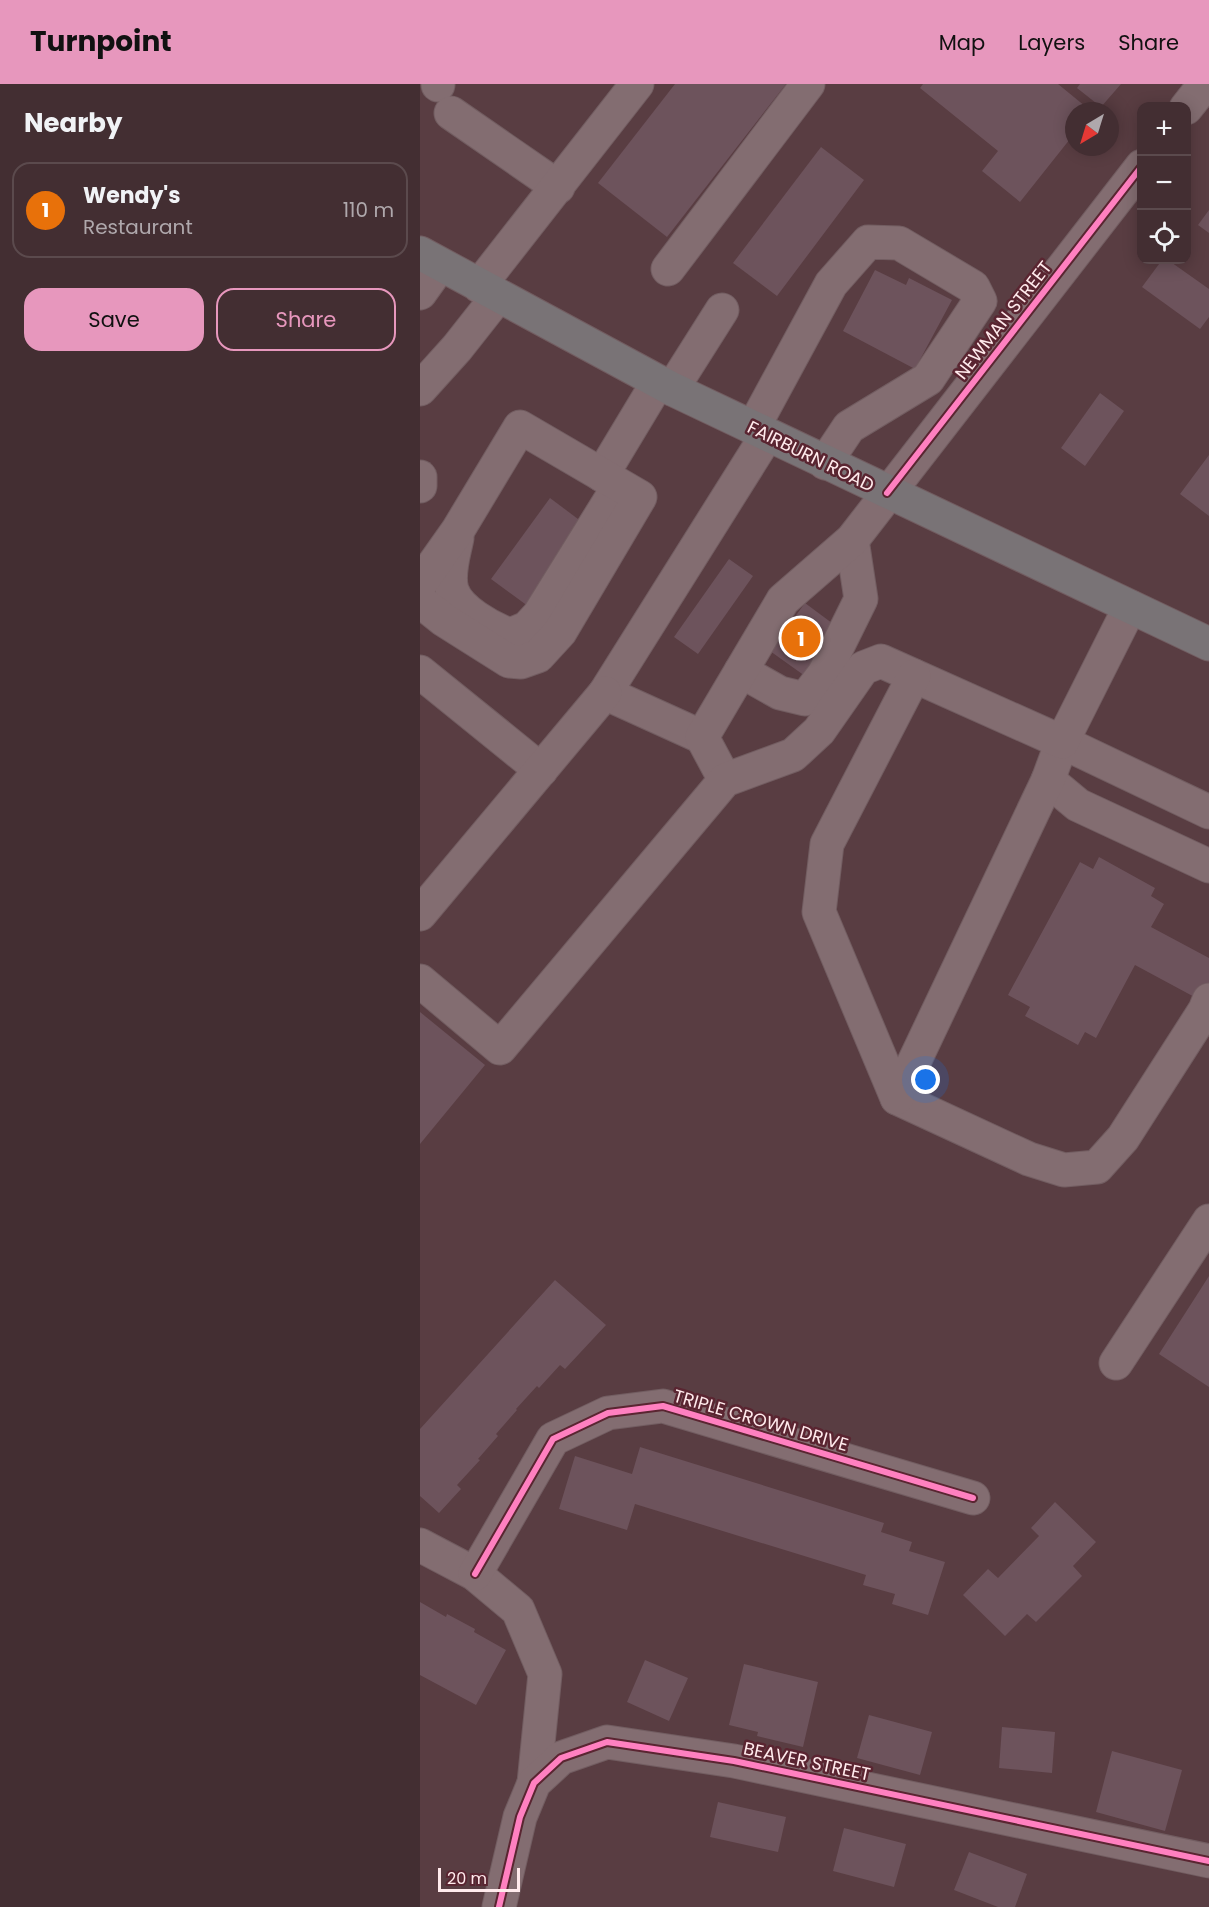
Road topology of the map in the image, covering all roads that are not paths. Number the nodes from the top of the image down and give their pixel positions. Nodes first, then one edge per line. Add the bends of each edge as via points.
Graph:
1 (636, 84) edge
2 (808, 84) edge
3 (1205, 84) edge
4 (442, 94) edge
5 (1191, 102) edge
6 (1137, 172) edge
7 (558, 187) junction
8 (430, 259) edge
9 (668, 269) dead end
10 (489, 291) junction
11 (420, 293) edge
12 (980, 301) junction
13 (722, 310) dead end
14 (1021, 322) junction
15 (665, 385) junction
16 (420, 389) edge
17 (760, 432) junction
18 (825, 463) junction
19 (420, 477) edge
20 (611, 480) junction
21 (420, 486) edge
22 (887, 493) junction
23 (458, 530) junction
24 (852, 540) junction
25 (420, 584) edge
26 (420, 601) edge
27 (1130, 607) junction
28 (1209, 644) edge
29 (741, 671) junction
30 (420, 672) edge
31 (914, 676) junction
32 (605, 693) junction
33 (702, 737) junction
34 (1062, 742) junction
35 (540, 770) junction
36 (725, 780) junction
37 (1048, 780) junction
38 (1209, 812) edge
39 (1209, 866) edge
40 (420, 914) edge
41 (420, 981) edge
42 (1209, 1000) edge
43 (897, 1098) junction
44 (1209, 1221) edge
45 (1116, 1364) dead end
46 (973, 1498) dead end
47 (420, 1545) edge
48 (475, 1574) junction
49 (534, 1784) junction
50 (1209, 1861) edge
51 (499, 1907) edge

1 - 7 street
2 - 9 street
3 - 5 street
4 - 7 street
6 - 14 street, NEWMAN STREET
7 - 10 street
8 - 10 main road, FAIRBURN ROAD
8 - 11 street
10 - 15 main road, FAIRBURN ROAD
10 - 16 street via 457,348
12 - 14 street
12 - 17 street via 973,287 899,243 868,242 831,284
12 - 18 street via 928,380 849,427
13 - 15 street
14 - 22 street, NEWMAN STREET
15 - 17 main road, FAIRBURN ROAD
15 - 20 street
17 - 18 main road, FAIRBURN ROAD
17 - 32 street
18 - 22 main road, FAIRBURN ROAD
19 - 21 street
20 - 23 street via 520,427
20 - 23 street via 539,615 527,628 510,635 478,618 452,591 451,568
20 - 26 street via 640,497 560,632 538,656 521,662 509,661
22 - 24 street, NEWMAN STREET
22 - 27 main road, FAIRBURN ROAD
23 - 25 street
24 - 29 street, NEWMAN STREET via 783,600
24 - 29 street via 861,599 824,674 805,699 780,693
27 - 28 main road, FAIRBURN ROAD
27 - 34 street
29 - 33 street, NEWMAN STREET
30 - 35 street
31 - 34 street
31 - 36 street via 881,661 863,668 819,731 793,755
31 - 43 street via 827,844 819,912
32 - 33 street
32 - 35 street
33 - 36 street
34 - 37 street
34 - 38 street
35 - 40 street
36 - 41 street via 501,1048
37 - 39 street via 1078,805
37 - 43 street
42 - 43 street via 1123,1138 1097,1167 1064,1170 1029,1159
44 - 45 street
46 - 48 street, TRIPLE CROWN DRIVE via 663,1406 608,1413 553,1439
47 - 48 street
48 - 49 street via 518,1610 545,1674
49 - 50 street, BEAVER STREET via 561,1758 607,1742 734,1761
49 - 51 street, BEAVER STREET via 520,1817

